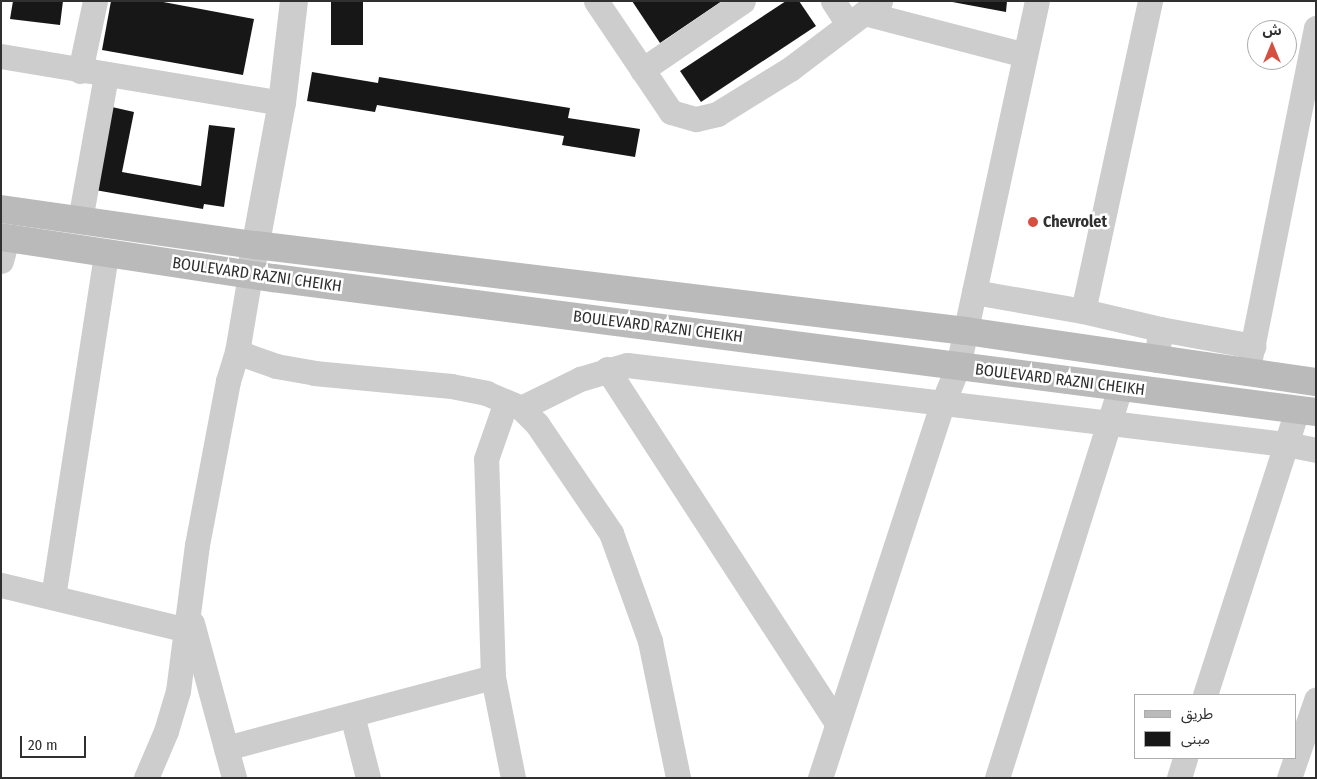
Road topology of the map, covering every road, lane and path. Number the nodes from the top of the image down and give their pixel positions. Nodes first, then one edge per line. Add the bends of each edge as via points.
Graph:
1 (96, 1) edge
2 (294, 1) edge
3 (596, 1) edge
4 (743, 1) edge
5 (832, 1) edge
6 (1037, 1) edge
7 (1150, 1) edge
8 (864, 13) edge
9 (1316, 28) edge
10 (1025, 55) junction
11 (1, 56) edge
12 (642, 70) junction
13 (80, 71) junction
14 (106, 75) junction
15 (282, 103) junction
16 (1, 209) edge
17 (80, 220) junction
18 (3, 245) edge
19 (255, 245) junction
20 (106, 253) junction
21 (250, 275) junction
22 (974, 292) junction
23 (1082, 311) junction
24 (1160, 329) junction
25 (966, 332) junction
26 (1253, 346) junction
27 (237, 352) junction
28 (1158, 360) junction
29 (958, 366) junction
30 (607, 369) junction
31 (1247, 373) junction
32 (1316, 382) edge
33 (1120, 388) junction
34 (514, 405) junction
35 (942, 405) junction
36 (1306, 411) edge
37 (1108, 424) junction
38 (1286, 444) junction
39 (1316, 450) edge
40 (1, 585) edge
41 (52, 597) junction
42 (188, 623) junction
43 (493, 677) junction
44 (1205, 694) edge
45 (1316, 700) edge
46 (352, 715) junction
47 (837, 723) junction
48 (226, 748) junction
49 (1297, 755) edge
50 (1185, 759) edge
51 (1296, 759) edge
52 (146, 778) edge
53 (234, 778) edge
54 (368, 778) edge
55 (513, 778) edge
56 (678, 778) edge
57 (820, 778) edge
58 (997, 778) edge
59 (1179, 778) edge
60 (1289, 778) edge

1 - 13 street
2 - 15 street
3 - 12 street
4 - 12 street
5 - 8 street
6 - 10 street
7 - 23 street
8 - 10 street
8 - 12 street via 790,69 717,114 696,119 671,112
9 - 26 street
10 - 22 street
11 - 13 street
13 - 14 street
14 - 15 street
14 - 17 street
15 - 19 street
16 - 17 main road, BOULEVARD RAZNI CHEIKH
17 - 19 main road, BOULEVARD RAZNI CHEIKH
18 - 20 main road, BOULEVARD RAZNI CHEIKH
19 - 21 street
19 - 25 main road, BOULEVARD RAZNI CHEIKH
20 - 21 main road, BOULEVARD RAZNI CHEIKH
20 - 41 street
21 - 27 street
21 - 29 main road, BOULEVARD RAZNI CHEIKH
22 - 23 street
22 - 25 street
23 - 24 street
24 - 26 street
24 - 28 street
25 - 28 main road, BOULEVARD RAZNI CHEIKH
25 - 29 street
26 - 31 street
27 - 34 street via 294,369 451,386 486,393
27 - 42 street via 228,381 206,492
28 - 31 main road, BOULEVARD RAZNI CHEIKH
29 - 33 main road, BOULEVARD RAZNI CHEIKH
29 - 35 street
30 - 34 street
30 - 35 street via 636,365
30 - 47 street
31 - 32 main road, BOULEVARD RAZNI CHEIKH
33 - 36 main road, BOULEVARD RAZNI CHEIKH
33 - 37 street
34 - 43 street via 486,459
34 - 56 street via 543,432 611,533 650,641
35 - 37 street
35 - 47 street
36 - 38 street
37 - 38 street
37 - 58 street
38 - 39 street
38 - 44 street
40 - 41 street
41 - 42 street
42 - 48 street
42 - 52 street via 178,691 166,731
43 - 46 street
43 - 55 street
45 - 49 street
46 - 48 street
46 - 54 street
47 - 57 street
48 - 53 street
50 - 59 street
51 - 60 street

